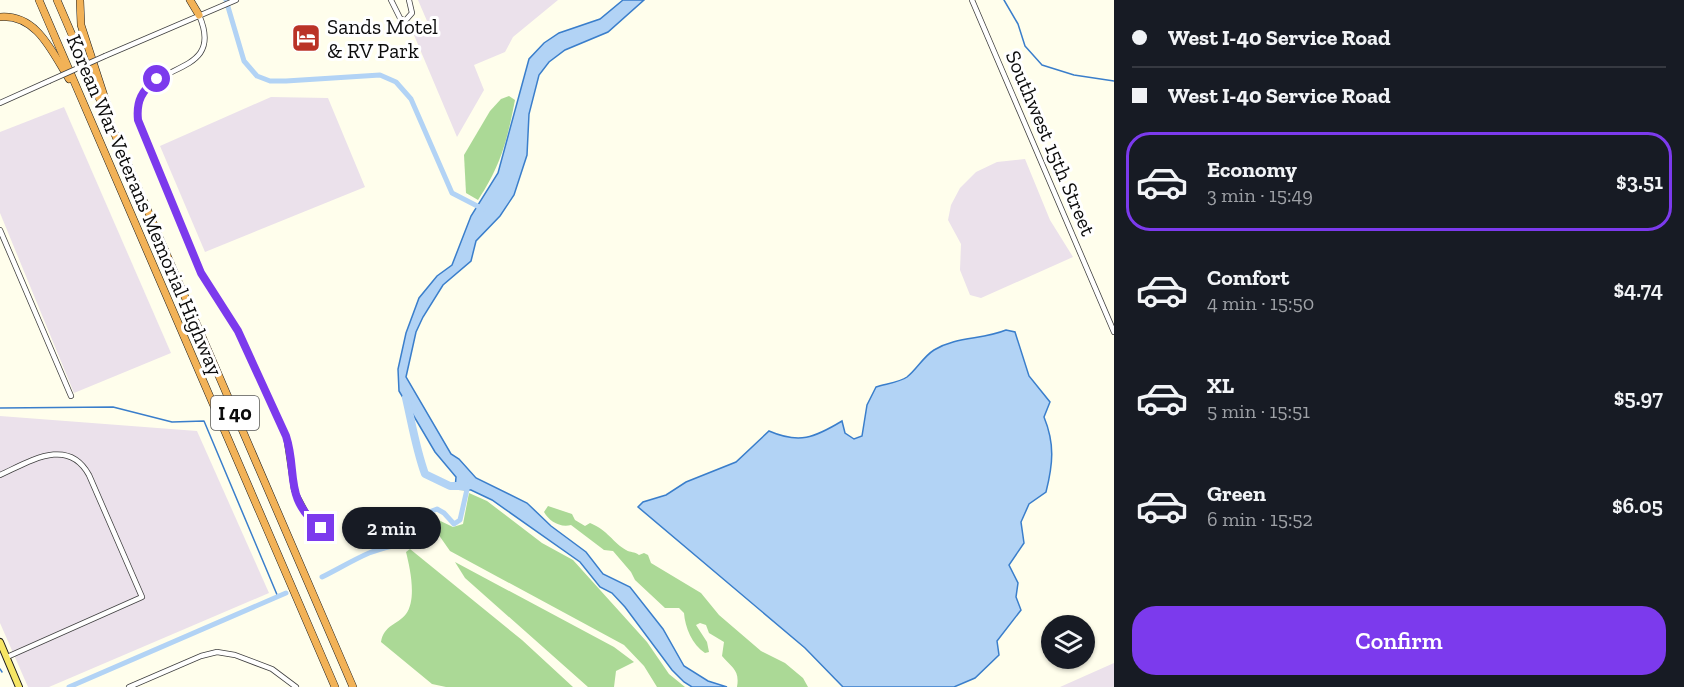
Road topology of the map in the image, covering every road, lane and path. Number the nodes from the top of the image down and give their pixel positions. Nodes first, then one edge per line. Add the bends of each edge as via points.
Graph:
1 (39, 0) edge
2 (57, 0) edge
3 (80, 0) edge
4 (190, 0) edge
5 (196, 0) edge
6 (391, 0) edge
7 (409, 0) edge
8 (972, 0) edge
9 (233, 1) edge
10 (199, 15) junction
11 (0, 17) edge
12 (80, 96) junction
13 (0, 103) edge
14 (117, 140) junction
15 (0, 230) edge
16 (1114, 332) edge
17 (71, 396) dead end
18 (0, 475) edge
19 (321, 528) dead end
20 (0, 642) edge
21 (7, 657) junction
22 (20, 687) edge
23 (129, 687) edge
24 (296, 687) edge
25 (334, 687) edge
26 (353, 687) edge

1 - 12 highway, Korean War Veterans Memorial Highway / I 40
2 - 14 highway, Korean War Veterans Memorial Highway / I 40
3 - 14 highway via 81,25
4 - 10 highway
5 - 10 highway
6 - 7 street via 399,18 405,21 412,13
8 - 16 street, Southwest 15th Street
9 - 10 street
10 - 13 street, bridge
10 - 19 street via 206,35 203,51 195,61 143,90 138,120 201,273 238,331 286,436 290,478 301,507
11 - 12 highway via 15,17 38,31
12 - 25 highway, Korean War Veterans Memorial Highway / I 40
14 - 26 highway, Korean War Veterans Memorial Highway / I 40
15 - 17 street
18 - 21 street via 45,455 65,454 86,469 142,597
20 - 21 main road
21 - 22 main road
23 - 24 street via 217,652 272,669

